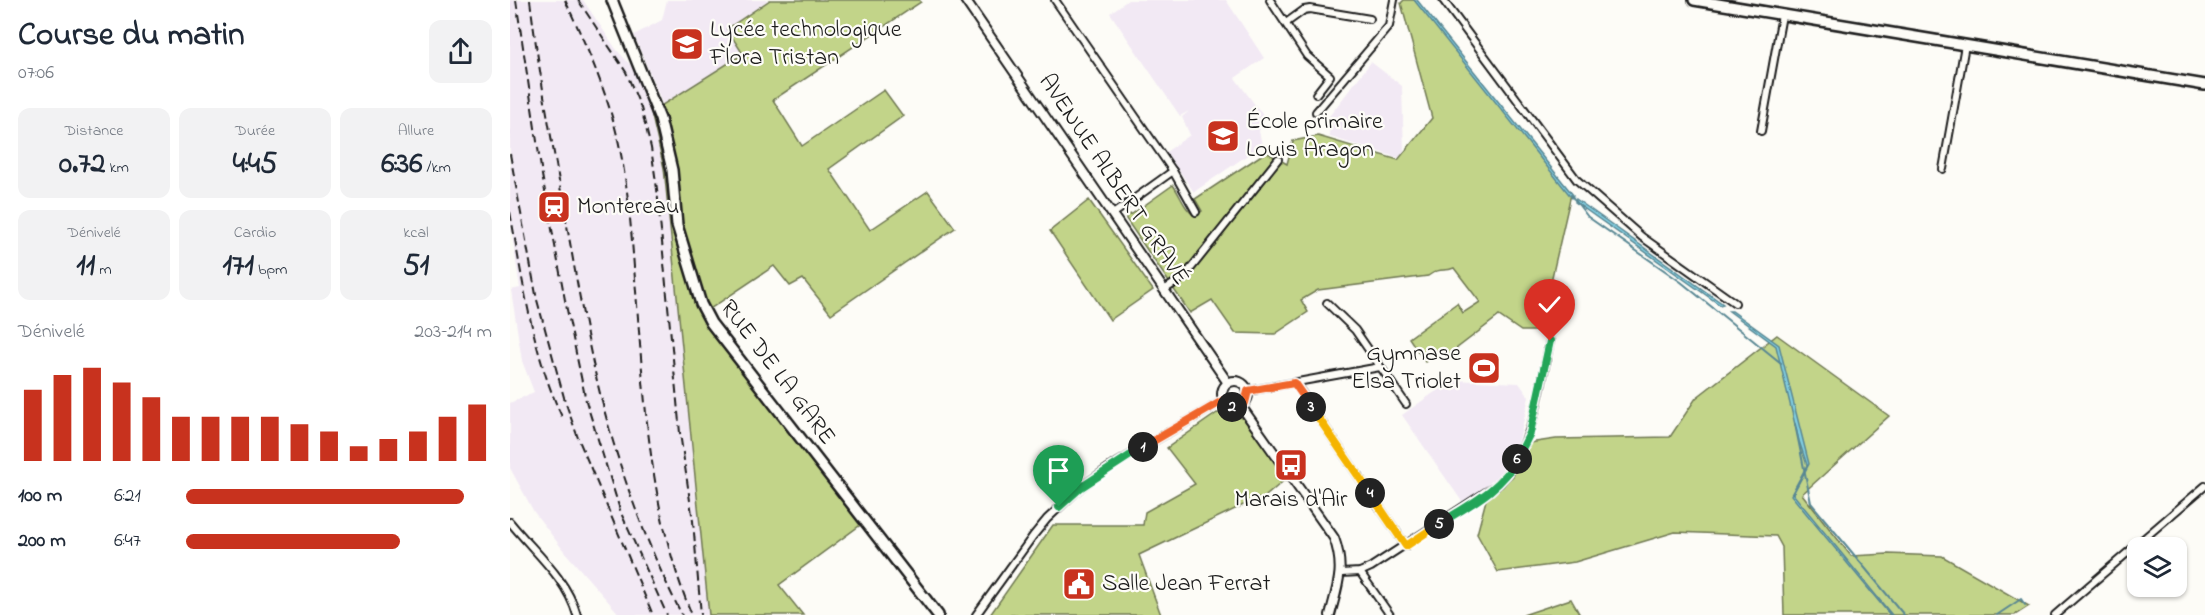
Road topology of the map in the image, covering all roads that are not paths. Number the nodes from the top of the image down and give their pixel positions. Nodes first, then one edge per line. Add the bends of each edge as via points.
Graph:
1 (612, 0) edge
2 (964, 0) edge
3 (1055, 0) edge
4 (1270, 0) edge
5 (1394, 0) edge
6 (1443, 0) edge
7 (1694, 0) edge
8 (1782, 15) junction
9 (1370, 19) dead end
10 (1286, 23) junction
11 (1965, 45) junction
12 (2205, 85) edge
13 (1316, 94) dead end
14 (1316, 112) dead end
15 (1761, 132) dead end
16 (1278, 159) dead end
17 (1943, 169) dead end
18 (1173, 171) junction
19 (1196, 212) dead end
20 (1113, 214) junction
21 (1164, 290) junction
22 (1327, 303) dead end
23 (1735, 303) dead end
24 (1550, 341) dead end
25 (1380, 367) junction
26 (1228, 383) junction
27 (1294, 383) junction
28 (1248, 391) junction
29 (1224, 400) junction
30 (1407, 404) dead end
31 (1241, 406) junction
32 (2205, 486) edge
33 (510, 522) edge
34 (1406, 546) junction
35 (1360, 572) junction
36 (1341, 573) junction
37 (577, 615) edge
38 (938, 615) edge
39 (976, 615) edge
40 (1330, 615) edge
41 (1390, 615) edge
42 (2055, 615) edge

1 - 38 main road, RUE DE LA GARE via 660,119 672,170 677,225 700,304
2 - 20 street, AVENUE ALBERT GRAVÉ
3 - 18 street
4 - 10 street
5 - 14 street via 1389,26
6 - 23 street via 1577,180 1642,237
7 - 8 main road
8 - 11 main road
8 - 15 street
9 - 10 street via 1310,9
10 - 13 street via 1307,56 1330,76
11 - 12 main road
11 - 17 street
16 - 21 street via 1184,277
18 - 19 street
18 - 20 street
20 - 21 street, AVENUE ALBERT GRAVÉ
21 - 26 street, AVENUE ALBERT GRAVÉ
22 - 25 street via 1346,320
24 - 34 street via 1530,433 1512,470 1500,483
25 - 27 street
25 - 30 street
26 - 28 street via 1240,382
26 - 29 street via 1222,393
27 - 28 street
27 - 34 street
28 - 31 street
29 - 31 street via 1233,407
29 - 39 street via 1080,488 1033,536
31 - 36 street via 1334,538
32 - 42 street
33 - 37 street via 550,568
34 - 35 street
35 - 36 street
35 - 41 street
36 - 40 street

